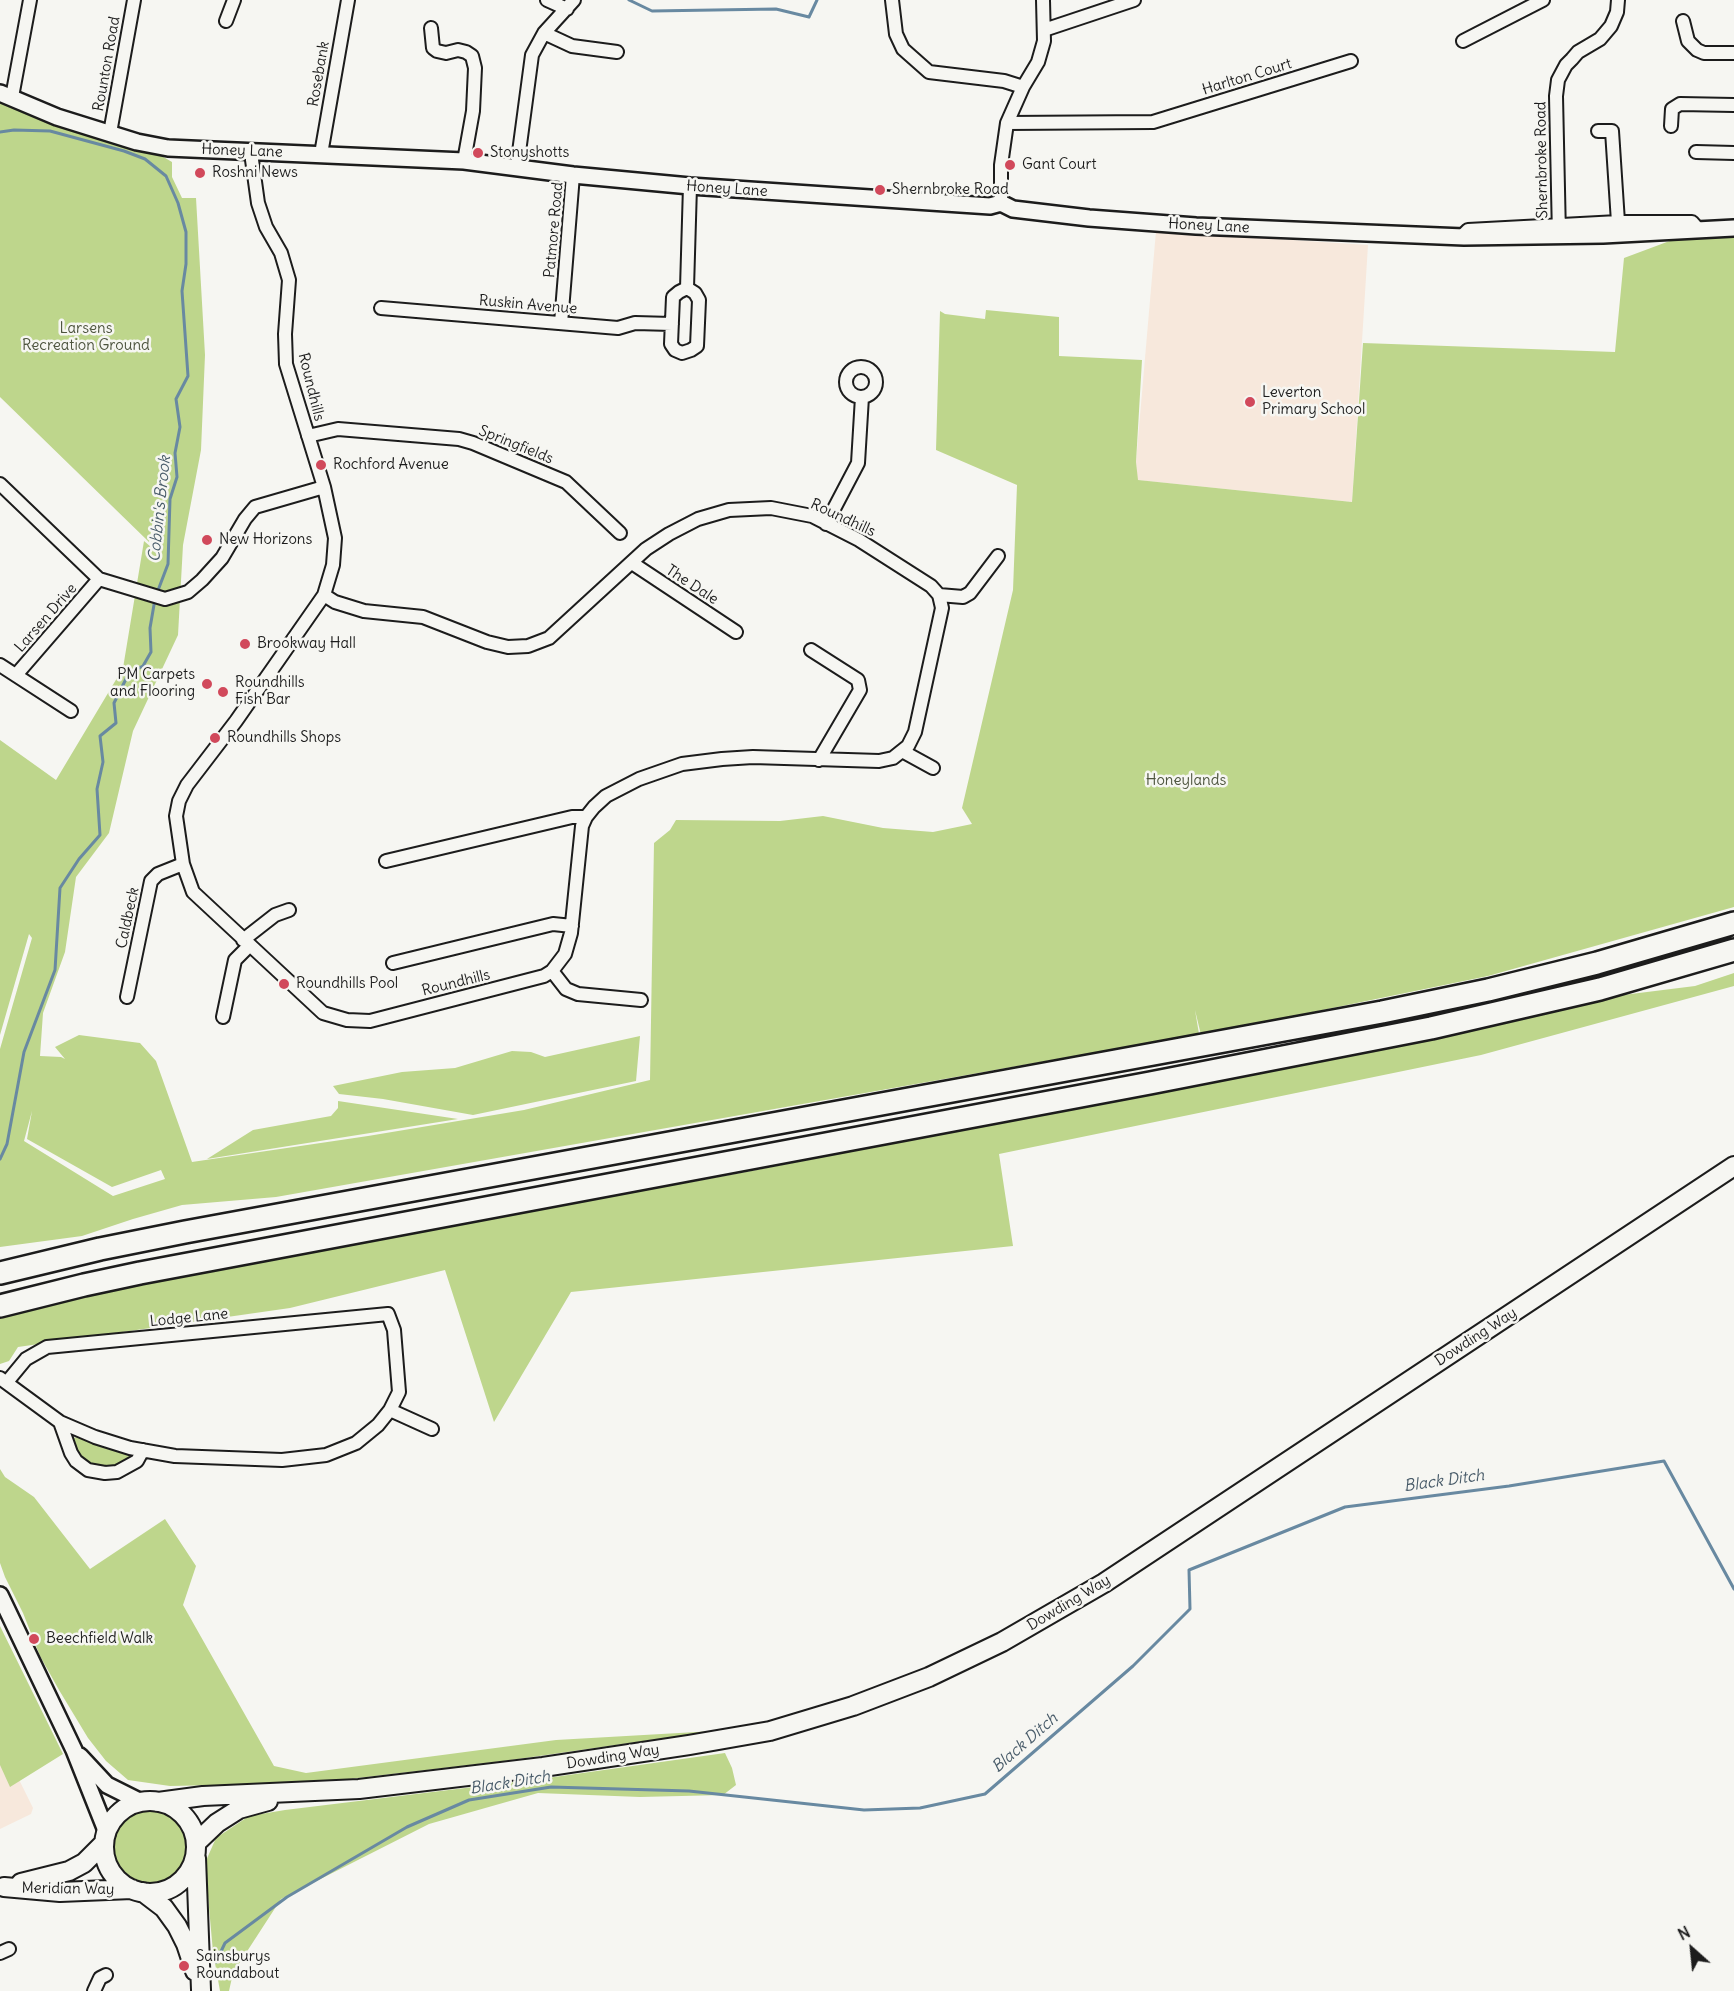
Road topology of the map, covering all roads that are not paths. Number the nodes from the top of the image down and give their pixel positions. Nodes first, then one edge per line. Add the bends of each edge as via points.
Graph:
1 (30, 0) edge
2 (134, 0) edge
3 (234, 0) edge
4 (348, 0) edge
5 (547, 0) edge
6 (892, 0) edge
7 (1043, 0) edge
8 (1134, 0) edge
9 (1543, 0) edge
10 (1618, 0) edge
11 (571, 4) edge
12 (226, 21) dead end
13 (1683, 21) dead end
14 (431, 28) dead end
15 (1044, 30) junction
16 (544, 33) junction
17 (1463, 41) dead end
18 (617, 52) dead end
19 (1734, 53) edge
20 (1351, 61) dead end
21 (1023, 87) junction
22 (6, 95) edge
23 (1734, 105) edge
24 (1007, 123) junction
25 (1671, 126) dead end
26 (1598, 131) dead end
27 (110, 133) junction
28 (254, 152) junction
29 (1696, 152) dead end
30 (1734, 153) edge
31 (321, 154) junction
32 (464, 161) junction
33 (517, 167) junction
34 (573, 175) junction
35 (690, 186) junction
36 (1001, 203) junction
37 (1618, 222) junction
38 (1734, 228) edge
39 (1699, 230) junction
40 (1559, 231) junction
41 (687, 288) junction
42 (381, 308) dead end
43 (561, 323) junction
44 (672, 324) junction
45 (862, 397) dead end
46 (308, 436) junction
47 (0, 484) edge
48 (324, 487) junction
49 (826, 524) junction
50 (620, 533) dead end
51 (998, 556) dead end
52 (632, 563) junction
53 (99, 579) junction
54 (324, 595) junction
55 (939, 595) junction
56 (736, 632) dead end
57 (811, 650) dead end
58 (0, 665) edge
59 (16, 675) junction
60 (71, 711) dead end
61 (902, 751) junction
62 (819, 760) junction
63 (933, 768) dead end
64 (586, 817) junction
65 (386, 861) dead end
66 (183, 864) junction
67 (289, 910) dead end
68 (1734, 923) edge
69 (572, 926) junction
70 (246, 943) junction
71 (1734, 950) edge
72 (393, 963) dead end
73 (552, 971) junction
74 (126, 997) dead end
75 (641, 1000) dead end
76 (222, 1017) dead end
77 (1734, 1166) edge
78 (0, 1273) edge
79 (0, 1306) edge
80 (3, 1382) edge
81 (390, 1410) junction
82 (60, 1422) junction
83 (432, 1429) dead end
84 (143, 1450) junction
85 (0, 1595) edge
86 (74, 1749) junction
87 (306, 1793) junction
88 (149, 1802) junction
89 (105, 1838) junction
90 (196, 1848) junction
91 (2, 1887) edge
92 (138, 1891) junction
93 (106, 1974) dead end
94 (201, 1990) edge
95 (94, 1991) edge

1 - 22 street
2 - 27 street, Rounton Road
3 - 12 street
4 - 31 street, Rosebank
5 - 11 street
6 - 21 street via 896,34 903,49 929,72
7 - 15 street
8 - 15 street
9 - 17 street
10 - 40 street, Shernbroke Road via 1611,26 1566,65 1558,80
11 - 16 street
13 - 19 street via 1689,41 1697,50
14 - 32 street via 433,48 466,52 472,56 475,68 473,111
15 - 21 street via 1038,62
16 - 18 street via 572,46
16 - 33 street via 532,55
20 - 24 street, Harlton Court via 1153,122
21 - 24 street
22 - 27 street, Honey Lane via 57,117
23 - 25 street via 1680,104 1672,109
24 - 36 street
26 - 37 street via 1612,131
27 - 28 street, Honey Lane via 168,148
28 - 31 street, Honey Lane
28 - 46 street, Roundhills via 258,203 289,280 286,364
29 - 30 street
31 - 32 street, Honey Lane
32 - 33 street, Honey Lane
33 - 34 street, Honey Lane
34 - 35 street, Honey Lane
34 - 43 street, Patmore Road
35 - 36 street, Honey Lane via 990,206
35 - 41 street
36 - 40 street, Honey Lane via 1013,209 1089,218 1196,226 1460,237
37 - 39 street, Honey Lane via 1692,222
37 - 40 street, Honey Lane
38 - 39 street, Honey Lane
39 - 40 street, Honey Lane
41 - 44 street via 673,297
41 - 44 street via 699,300 697,345 682,353 675,350 671,344
42 - 43 street, Ruskin Avenue
43 - 44 street, Ruskin Avenue via 618,328 635,323
45 - 49 street via 858,463
46 - 48 street, Roundhills
46 - 50 street, Springfields via 338,429 473,443 566,482
47 - 53 street
48 - 53 street via 255,507 222,558 188,592 165,599
48 - 54 street, Roundhills via 335,538 333,565
49 - 52 street, Roundhills via 812,516 771,508 729,510 698,519 669,534
49 - 55 street, Roundhills via 859,540
51 - 55 street via 970,593 963,597
52 - 54 street, Roundhills via 549,638 528,646 487,642 423,617 364,611
52 - 56 street, The Dale
53 - 59 street, Larsen Drive
54 - 66 street, Roundhills via 187,785 176,816
55 - 61 street via 942,608 915,732
57 - 62 street via 858,680 860,690
58 - 59 street
59 - 60 street
61 - 62 street via 879,762
61 - 63 street
62 - 64 street via 753,757 682,765 639,779 606,796
64 - 65 street via 572,817
64 - 69 street
66 - 70 street, Roundhills via 193,892
66 - 74 street, Caldbeck via 151,881
67 - 70 street via 275,915
68 - 78 highway via 1597,963 1404,1008 164,1236
69 - 72 street via 553,924
69 - 73 street via 565,954
70 - 73 street, Roundhills via 323,1012 347,1020 393,1016
70 - 76 street via 235,960
71 - 79 highway via 1600,989 1431,1028 140,1273
73 - 75 street via 566,989 578,994
77 - 87 main road, Dowding Way via 1104,1583 1002,1642 929,1677 853,1706 770,1731 543,1767
80 - 81 street, Lodge Lane via 26,1359 47,1347 388,1314 394,1330 399,1392
80 - 82 street
81 - 83 street
81 - 84 street via 356,1443 326,1455 282,1460 175,1456
82 - 84 street via 95,1437
82 - 84 street via 70,1453 88,1470 117,1472 136,1461
85 - 86 street
86 - 88 street via 107,1785
86 - 89 street
87 - 88 main road, Dowding Way
87 - 90 main road, Dowding Way via 239,1809 217,1823
88 - 89 main road via 127,1808 116,1817
88 - 90 main road via 172,1806 182,1814 194,1833
89 - 91 main road, Meridian Way via 84,1863
89 - 92 main road via 105,1856 113,1873
90 - 92 main road via 190,1871 183,1879 152,1893
90 - 94 main road
91 - 92 main road, Meridian Way via 60,1892
92 - 94 main road via 164,1908 177,1926
93 - 95 street

